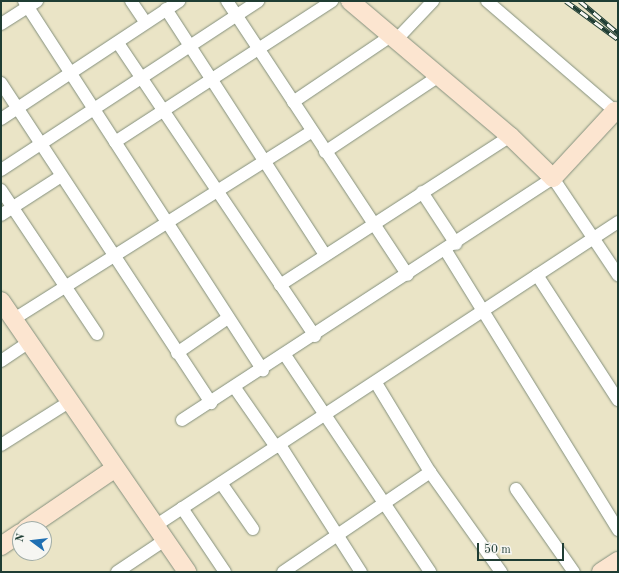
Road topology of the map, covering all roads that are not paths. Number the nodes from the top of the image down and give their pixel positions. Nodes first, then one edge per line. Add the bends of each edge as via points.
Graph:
1 (131, 1) edge
2 (179, 1) edge
3 (228, 1) edge
4 (258, 1) edge
5 (332, 1) edge
6 (350, 1) edge
7 (433, 1) edge
8 (487, 1) edge
9 (30, 3) edge
10 (166, 9) junction
11 (237, 14) junction
12 (146, 22) junction
13 (1, 24) edge
14 (394, 38) junction
15 (118, 43) junction
16 (189, 44) junction
17 (259, 48) junction
18 (70, 73) junction
19 (140, 76) junction
20 (439, 76) junction
21 (211, 79) junction
22 (1, 83) edge
23 (293, 102) junction
24 (17, 108) junction
25 (94, 109) junction
26 (162, 109) junction
27 (617, 112) edge
28 (1, 119) edge
29 (312, 131) junction
30 (510, 136) junction
31 (115, 142) junction
32 (40, 144) junction
33 (325, 152) junction
34 (265, 161) junction
35 (1, 170) edge
36 (60, 177) junction
37 (553, 178) junction
38 (215, 189) junction
39 (1, 190) edge
40 (422, 192) junction
41 (13, 208) junction
42 (1, 215) edge
43 (166, 220) junction
44 (618, 222) edge
45 (372, 223) junction
46 (593, 238) junction
47 (456, 244) junction
48 (446, 251) junction
49 (325, 255) junction
50 (114, 257) junction
51 (408, 275) junction
52 (537, 275) junction
53 (618, 275) edge
54 (280, 285) junction
55 (66, 288) junction
56 (1, 301) edge
57 (484, 311) junction
58 (228, 318) junction
59 (14, 319) junction
60 (97, 334) dead end
61 (315, 336) junction
62 (29, 342) junction
63 (177, 353) junction
64 (285, 355) junction
65 (1, 361) edge
66 (263, 370) junction
67 (376, 383) junction
68 (235, 388) junction
69 (618, 400) edge
70 (69, 402) junction
71 (211, 403) junction
72 (326, 413) junction
73 (182, 420) dead end
74 (1, 445) edge
75 (278, 446) junction
76 (114, 470) junction
77 (430, 472) junction
78 (221, 483) junction
79 (516, 489) dead end
80 (384, 503) junction
81 (182, 508) junction
82 (38, 521) edge
83 (253, 529) dead end
84 (618, 530) edge
85 (160, 533) junction
86 (338, 534) junction
87 (12, 538) edge
88 (1, 546) edge
89 (618, 561) edge
90 (117, 572) edge
91 (187, 572) edge
92 (225, 572) edge
93 (283, 572) edge
94 (361, 572) edge
95 (430, 572) edge
96 (501, 572) edge
97 (574, 572) edge
98 (601, 572) edge

1 - 12 street
2 - 10 street
3 - 11 street
4 - 11 street
5 - 17 street
6 - 14 street
7 - 14 street
8 - 27 street
9 - 13 street
9 - 18 street
10 - 12 street
10 - 16 street
11 - 16 street
11 - 17 street
12 - 15 street
14 - 20 street
14 - 23 street
15 - 18 street
15 - 19 street
16 - 19 street
16 - 21 street
17 - 21 street
17 - 23 street
18 - 24 street
18 - 25 street
19 - 25 street
19 - 26 street
20 - 30 street
20 - 33 street
21 - 26 street
21 - 34 street
22 - 24 street
23 - 29 street
24 - 28 street
24 - 32 street
25 - 31 street
25 - 32 street
26 - 31 street
26 - 38 street
27 - 37 street
29 - 33 street
29 - 34 street
30 - 37 street
30 - 40 street
31 - 43 street
32 - 35 street
32 - 36 street
33 - 45 street
34 - 38 street
34 - 49 street
36 - 41 street
36 - 50 street
37 - 46 street
37 - 47 street
38 - 43 street
38 - 54 street
39 - 41 street
40 - 45 street
40 - 47 street
41 - 42 street
41 - 55 street
43 - 50 street
43 - 58 street
44 - 46 street
45 - 49 street
45 - 51 street
46 - 52 street
46 - 53 street
47 - 48 street
48 - 51 street
48 - 57 street
49 - 54 street
50 - 55 street
50 - 63 street
51 - 61 street
52 - 57 street
52 - 69 street
54 - 61 street
55 - 59 street
55 - 60 street
56 - 59 street
57 - 67 street
57 - 84 street
58 - 63 street
58 - 66 street
59 - 62 street
61 - 64 street
62 - 65 street
62 - 70 street
63 - 71 street
64 - 66 street
64 - 72 street
66 - 68 street
67 - 72 street
67 - 77 street
68 - 71 street
68 - 75 street
70 - 74 street
70 - 76 street
71 - 73 street
72 - 75 street
72 - 80 street
75 - 78 street
75 - 86 street
76 - 82 street
76 - 85 street
77 - 80 street
77 - 96 street
78 - 81 street
78 - 83 street
79 - 97 street
80 - 86 street
80 - 95 street
81 - 85 street
81 - 92 street
85 - 90 street
85 - 91 street
86 - 93 street
86 - 94 street
87 - 88 street
89 - 98 street

